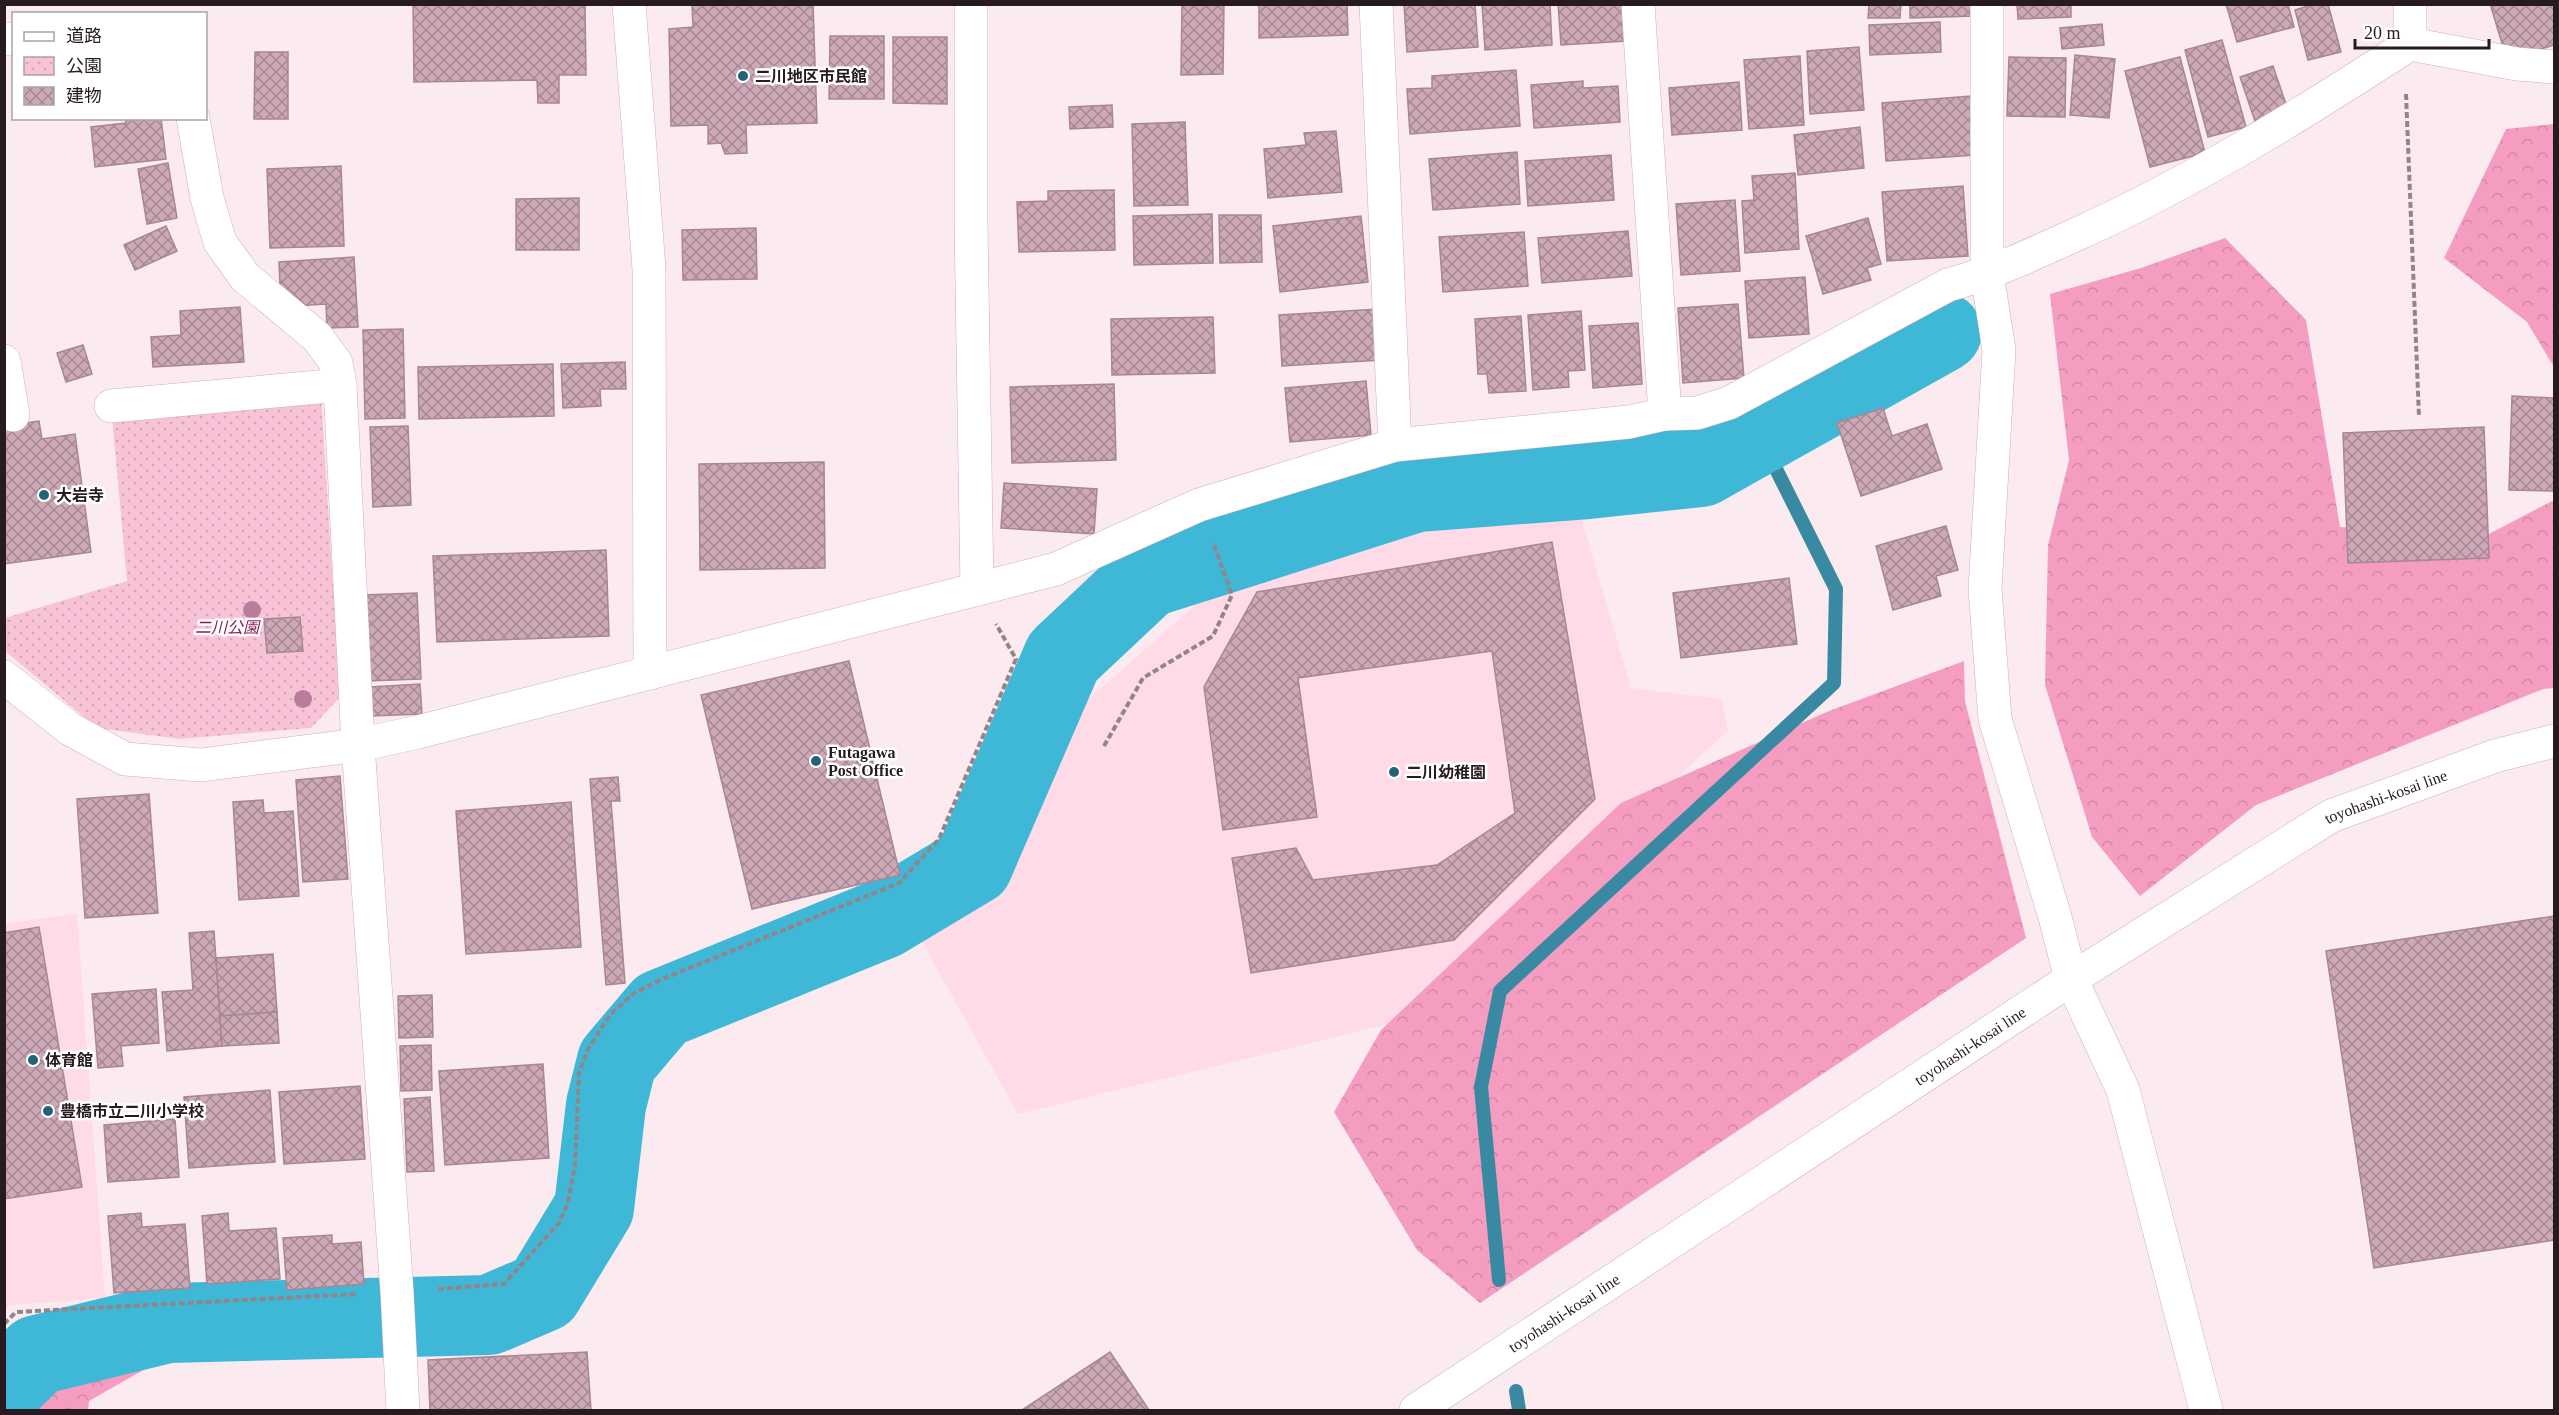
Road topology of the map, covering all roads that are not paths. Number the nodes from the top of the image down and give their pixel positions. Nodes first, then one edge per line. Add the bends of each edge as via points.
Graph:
1 (629, 4) edge
2 (971, 4) edge
3 (1376, 4) edge
4 (1638, 4) edge
5 (1987, 4) edge
6 (2410, 4) edge
7 (2410, 44) junction
8 (2554, 67) edge
9 (193, 120) edge
10 (1987, 274) junction
11 (4, 361) edge
12 (340, 385) junction
13 (111, 406) dead end
14 (1665, 414) junction
15 (13, 415) dead end
16 (1395, 444) junction
17 (977, 589) junction
18 (650, 673) junction
19 (4, 677) edge
20 (2554, 741) edge
21 (358, 745) junction
22 (2071, 979) junction
23 (403, 1410) edge
24 (1416, 1410) edge
25 (2206, 1410) edge

1 - 18 street via 649,269
2 - 17 street
3 - 16 street
4 - 14 street
5 - 10 street
6 - 7 street
7 - 8 street
7 - 10 street via 2245,148 2136,207
9 - 12 street via 207,198 220,242 244,277 317,337 336,363
10 - 14 street via 1948,285 1729,403 1697,413
10 - 22 street via 2000,350 1985,589 1995,719
11 - 15 street
12 - 13 street
12 - 21 street
14 - 16 street via 1629,422
16 - 17 street via 1199,505 1056,569
17 - 18 street
18 - 21 street
19 - 21 street via 70,729 125,759 201,765
20 - 22 street, toyohashi-kosai line via 2494,756 2331,816
21 - 23 street
22 - 24 street, toyohashi-kosai line
22 - 25 street via 2123,1090

